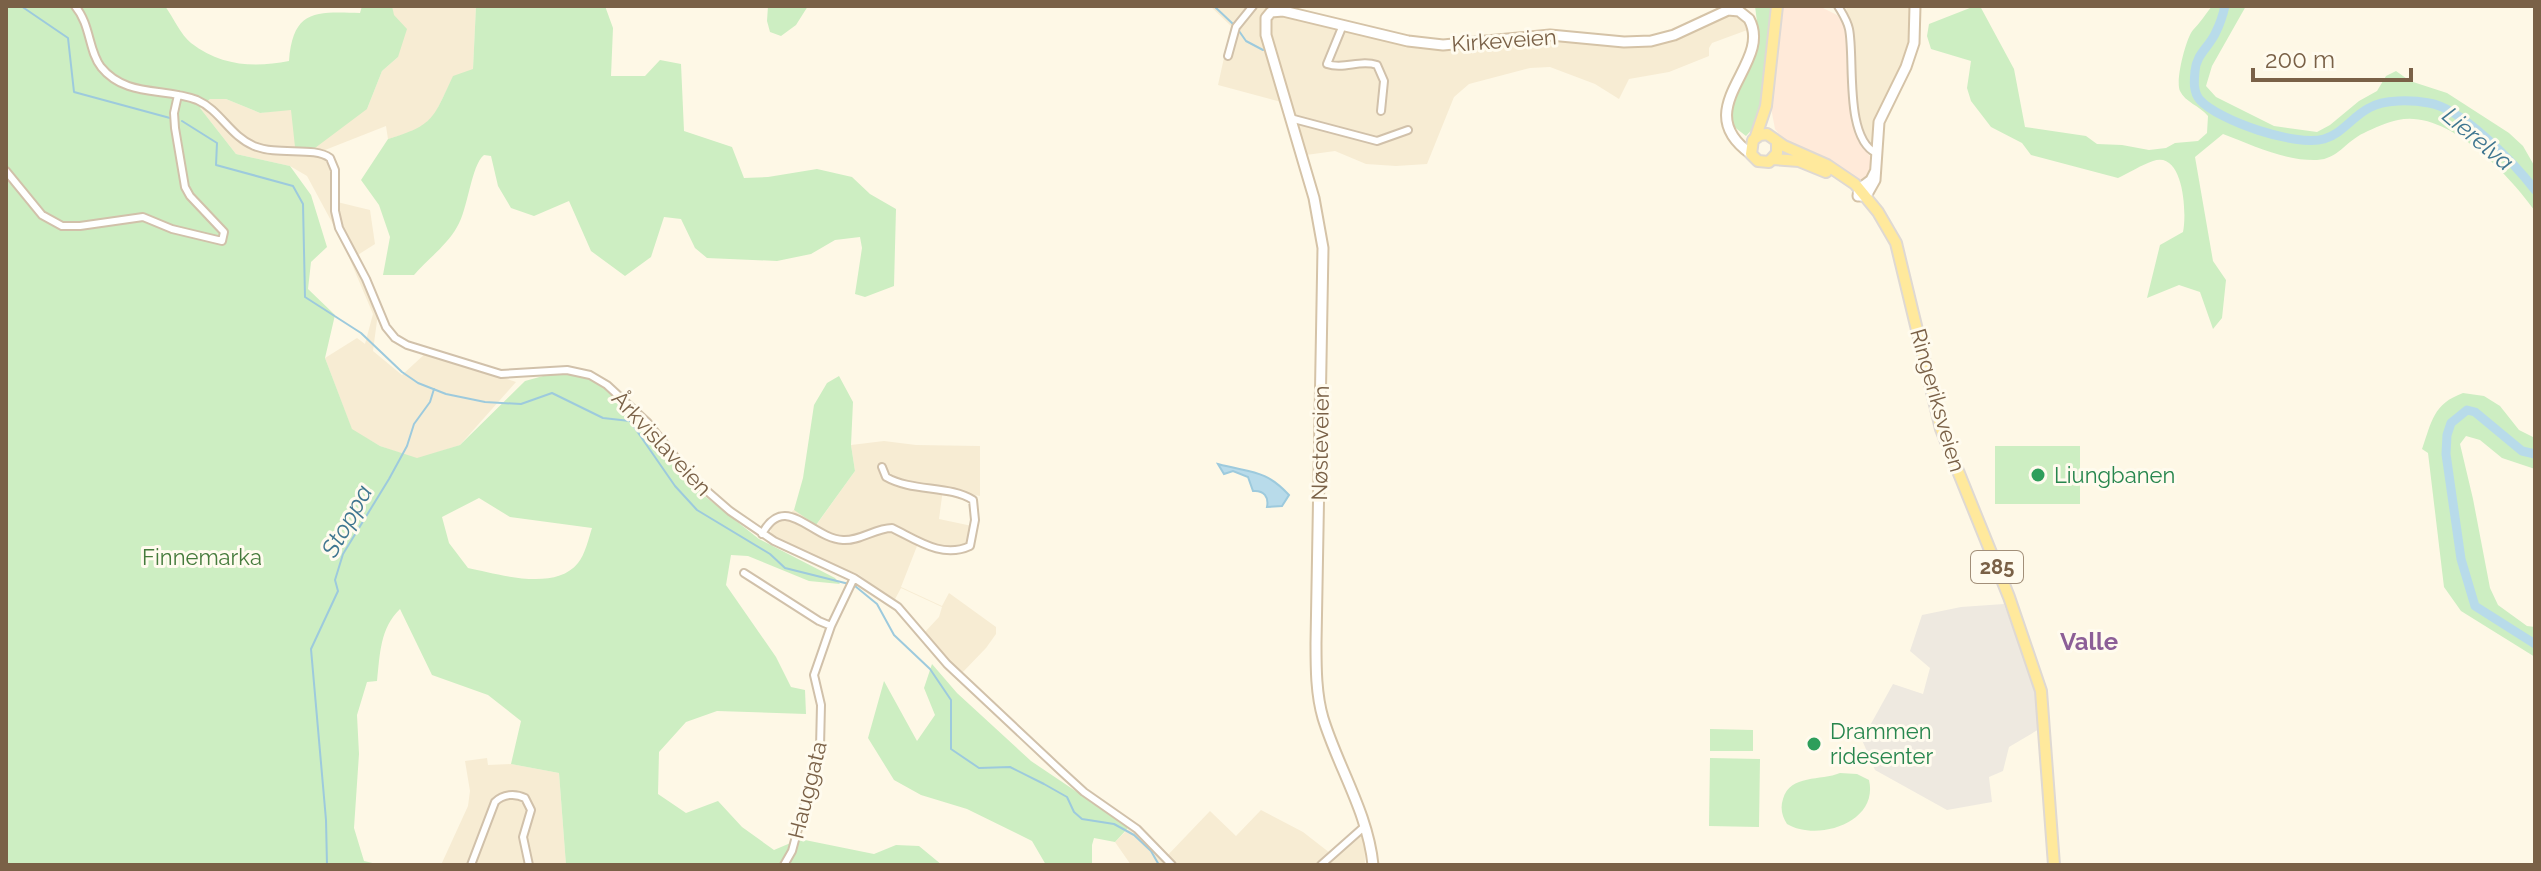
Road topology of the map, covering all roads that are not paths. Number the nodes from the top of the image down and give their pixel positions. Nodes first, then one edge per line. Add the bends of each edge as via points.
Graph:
1 (75, 6) edge
2 (1253, 6) edge
3 (1777, 6) edge
4 (1838, 6) edge
5 (1915, 6) edge
6 (1744, 9) edge
7 (1266, 14) edge
8 (1343, 25) junction
9 (1228, 56) dead end
10 (178, 95) junction
11 (1766, 106) junction
12 (1381, 111) dead end
13 (1290, 118) junction
14 (1728, 125) junction
15 (1408, 130) dead end
16 (1754, 138) junction
17 (1774, 140) junction
18 (1876, 153) junction
19 (1751, 154) junction
20 (1773, 159) junction
21 (6, 171) edge
22 (1861, 194) junction
23 (882, 467) dead end
24 (762, 534) junction
25 (744, 573) dead end
26 (852, 581) junction
27 (831, 626) junction
28 (1365, 826) junction
29 (471, 865) edge
30 (529, 865) edge
31 (784, 865) edge
32 (1172, 865) edge
33 (1321, 865) edge
34 (1373, 865) edge
35 (2054, 865) edge

1 - 10 street, Årkvislaveien via 88,26 98,62 108,73 127,86
2 - 9 street via 1235,30
3 - 11 main road
4 - 18 street via 1849,28 1856,116 1865,145
5 - 18 main road via 1914,43 1879,122
6 - 8 main road, Kirkeveien via 1722,12 1673,36 1639,42 1550,35 1433,44
6 - 14 main road, Kirkeveien via 1754,37 1728,107
7 - 8 main road, Kirkeveien via 1283,11
7 - 13 main road, Nøsteveien via 1266,35
8 - 12 street via 1327,64 1377,65 1384,81
10 - 21 street via 175,128 185,187 224,232 222,241 143,217 62,226 42,215
10 - 24 street, Årkvislaveien via 205,104 253,146 319,152 330,158 339,228 386,327 399,341 501,374 567,370 599,380 635,409 699,485
11 - 16 main road
11 - 17 main road
13 - 15 street via 1379,141
13 - 28 main road, Nøsteveien via 1323,248 1317,681 1326,728
14 - 16 main road via 1739,138
14 - 19 main road via 1733,140
16 - 17 main road, 285 via 1763,134
16 - 19 main road
17 - 20 main road via 1778,152
17 - 22 main road, Ringeriksveien / 285 via 1827,165
18 - 22 main road via 1874,185
19 - 20 main road, 285 via 1762,162
20 - 22 main road, Ringeriksveien / 285 via 1818,168
22 - 35 main road, Ringeriksveien / 285 via 1898,257 1941,429 2043,696
23 - 24 street via 886,477 904,484 973,500 970,546 931,547 892,528 841,540 788,515 773,520
24 - 26 street, Årkvislaveien
25 - 27 street
26 - 27 street, Hauggata
26 - 32 street, Årkvislaveien via 898,607 947,664 1084,792 1137,829
27 - 31 street, Hauggata via 814,679 821,705 819,757
28 - 33 street
28 - 34 main road, Nøsteveien
29 - 30 street via 495,802 512,795 525,798 531,810 523,837

